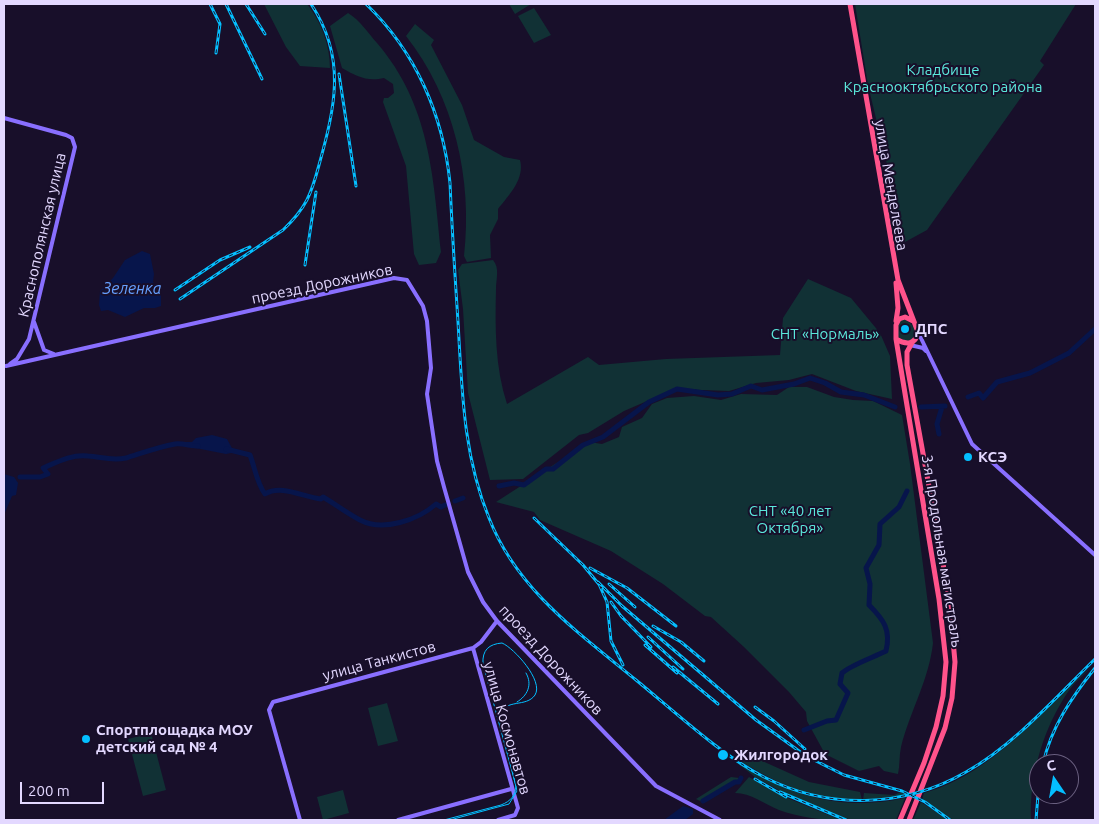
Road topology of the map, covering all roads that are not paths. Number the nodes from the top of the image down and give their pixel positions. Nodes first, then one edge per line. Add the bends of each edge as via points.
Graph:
1 (848, 4) edge
2 (4, 118) edge
3 (895, 281) joint
4 (34, 320) junction
5 (913, 321) junction
6 (896, 322) junction
7 (918, 332) junction
8 (896, 339) junction
9 (910, 343) junction
10 (58, 354) junction
11 (930, 355) junction
12 (5, 366) edge
13 (1095, 555) edge
14 (497, 621) junction
15 (473, 648) junction
16 (511, 788) junction
17 (300, 820) edge
18 (398, 820) edge
19 (498, 820) edge
20 (720, 820) edge
21 (900, 820) edge
22 (909, 820) edge

1 - 3 highway, улица Менделеева
1 - 5 highway, улица Менделеева via 898,280
2 - 4 main road, Краснополянская улица via 66,135 72,138 75,147
3 - 6 highway, 3-я Продольная магистраль
4 - 10 main road via 44,350
4 - 12 main road, Краснополянская улица via 24,349 17,359
5 - 6 highway via 905,317
5 - 7 highway
6 - 8 highway, 3-я Продольная магистраль
7 - 9 highway, 3-я Продольная магистраль
7 - 11 main road
8 - 9 highway
8 - 21 highway, 3-я Продольная магистраль via 945,647 943,696 924,762
9 - 11 main road
9 - 22 highway, 3-я Продольная магистраль via 907,366 949,597 955,647 952,698 932,766
10 - 12 main road, проезд Дорожников
10 - 14 main road, проезд Дорожников via 394,278 407,280 423,306 427,321 431,368 427,394 437,461 468,572
11 - 13 main road via 972,444
14 - 15 main road
14 - 20 main road, проезд Дорожников via 656,786
15 - 16 main road, улица Космонавтов
15 - 17 main road, улица Танкистов via 276,701 269,710
16 - 18 main road
16 - 19 main road, улица Космонавтов via 518,808 516,814

